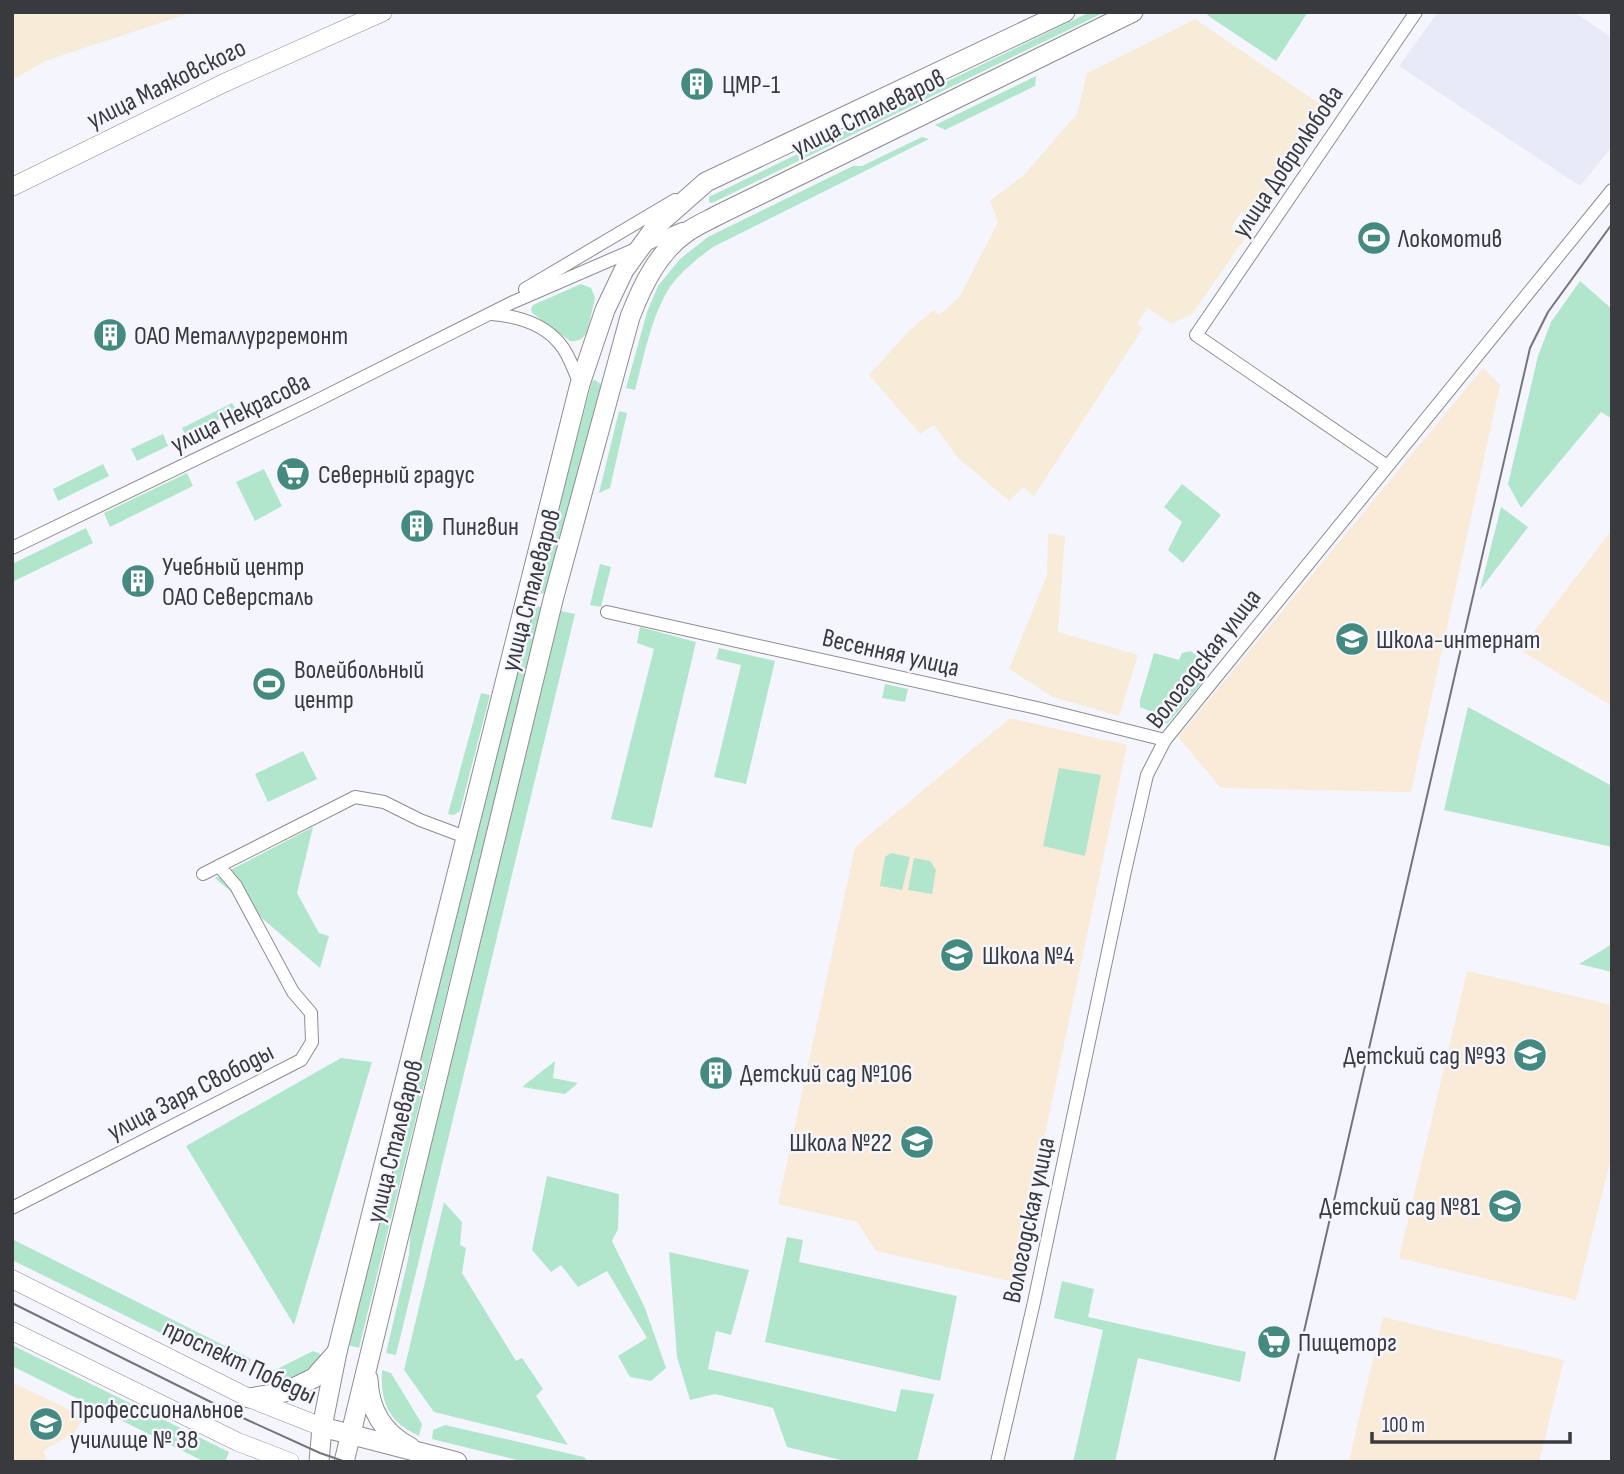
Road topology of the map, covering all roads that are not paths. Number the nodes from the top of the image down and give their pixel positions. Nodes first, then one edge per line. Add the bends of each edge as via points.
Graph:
1 (383, 12) edge
2 (1065, 12) edge
3 (1133, 12) edge
4 (1416, 12) edge
5 (706, 182) junction
6 (12, 187) edge
7 (1612, 190) edge
8 (720, 214) junction
9 (639, 247) junction
10 (487, 314) junction
11 (580, 384) junction
12 (1387, 466) junction
13 (12, 548) edge
14 (607, 612) dead end
15 (1165, 740) junction
16 (468, 838) junction
17 (219, 866) junction
18 (203, 874) dead end
19 (12, 1208) edge
20 (12, 1279) edge
21 (12, 1331) edge
22 (337, 1352) junction
23 (367, 1360) junction
24 (249, 1398) junction
25 (323, 1427) junction
26 (351, 1436) junction
27 (420, 1452) junction
28 (290, 1462) edge
29 (319, 1462) edge
30 (344, 1462) edge
31 (457, 1462) edge
32 (997, 1462) edge

1 - 6 main road, улица Маяковского via 224,83
2 - 5 main road, улица Сталеваров
3 - 8 main road, улица Сталеваров
4 - 12 street, улица Добролюбова via 1196,335
5 - 9 main road, улица Сталеваров via 673,209
5 - 10 street
7 - 12 street, Вологодская улица
8 - 9 street
8 - 23 main road, улица Сталеваров via 671,245 648,278 630,317 553,600
9 - 10 street
9 - 11 main road, улица Сталеваров via 605,310
10 - 11 street via 514,316 542,327 561,345
10 - 13 street, улица Некрасова
11 - 16 main road, улица Сталеваров
12 - 15 street, Вологодская улица
14 - 15 street, Весенняя улица
15 - 32 street, Вологодская улица via 1147,775
16 - 17 street via 384,802 355,797
16 - 22 main road, улица Сталеваров
17 - 18 street
17 - 19 street, улица Заря Свободы via 236,886 293,992 311,1013 312,1042 302,1060
20 - 24 main road, проспект Победы
21 - 28 main road via 238,1442
22 - 24 main road via 314,1378 285,1392
22 - 25 main road, улица Сталеваров
23 - 26 main road, улица Сталеваров
23 - 27 main road via 368,1393 377,1418 398,1441
24 - 25 main road, проспект Победы
25 - 26 main road, проспект Победы
25 - 29 main road, улица Сталеваров
26 - 27 main road, проспект Победы
26 - 30 main road, улица Сталеваров
27 - 31 main road, проспект Победы

